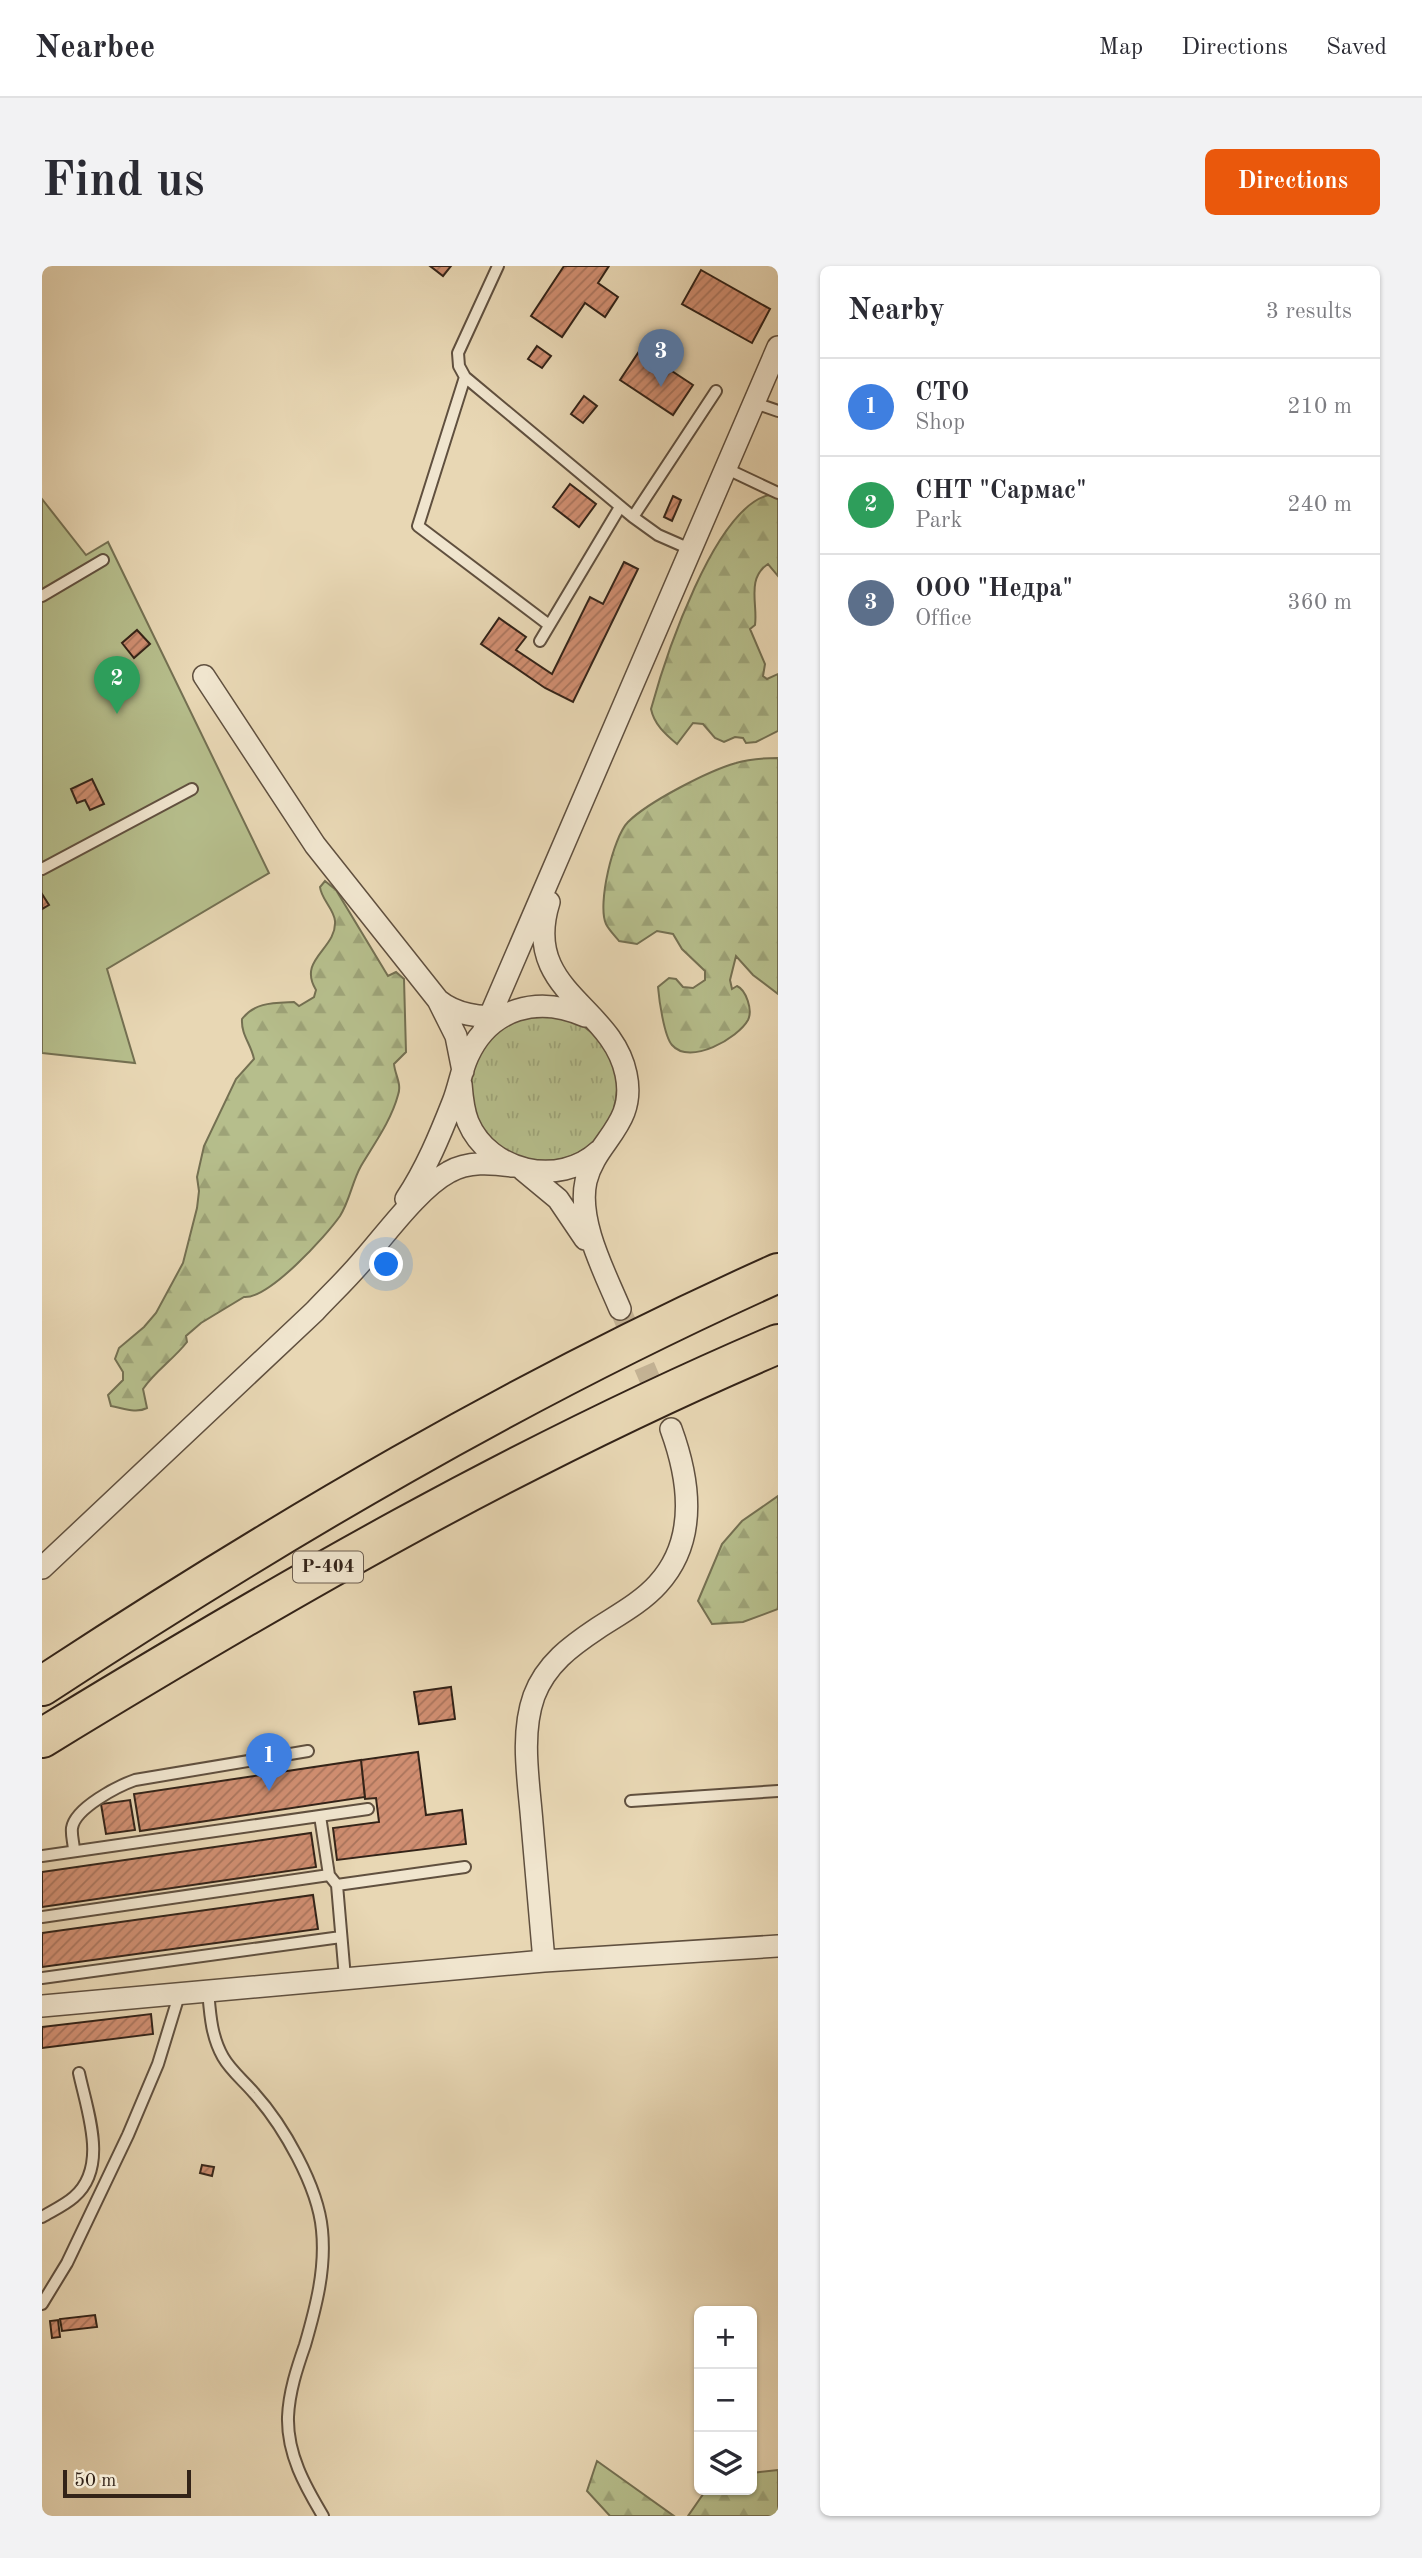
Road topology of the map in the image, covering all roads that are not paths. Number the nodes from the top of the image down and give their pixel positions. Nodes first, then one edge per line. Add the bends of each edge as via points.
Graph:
1 (498, 266) edge
2 (778, 346) edge
3 (465, 377) junction
4 (716, 391) dead end
5 (752, 402) junction
6 (778, 411) edge
7 (725, 468) junction
8 (778, 493) edge
9 (620, 507) junction
10 (633, 517) junction
11 (690, 549) junction
12 (103, 560) dead end
13 (42, 596) edge
14 (549, 625) junction
15 (540, 641) dead end
16 (204, 676) dead end
17 (192, 789) dead end
18 (576, 820) junction
19 (42, 869) edge
20 (438, 1000) junction
21 (494, 1020) junction
22 (601, 1028) junction
23 (462, 1077) junction
24 (611, 1138) junction
25 (516, 1167) junction
26 (381, 1238) junction
27 (602, 1267) junction
28 (778, 1273) edge
29 (620, 1309) tunnel mouth
30 (778, 1345) edge
31 (671, 1429) tunnel mouth
32 (42, 1568) edge
33 (122, 1634) junction
34 (42, 1673) edge
35 (146, 1674) junction
36 (42, 1686) edge
37 (42, 1738) edge
38 (308, 1751) dead end
39 (42, 1753) edge
40 (778, 1791) edge
41 (631, 1801) dead end
42 (368, 1808) dead end
43 (320, 1816) junction
44 (74, 1851) junction
45 (42, 1856) edge
46 (465, 1867) dead end
47 (329, 1875) junction
48 (337, 1885) junction
49 (42, 1917) edge
50 (341, 1937) junction
51 (778, 1946) edge
52 (544, 1961) junction
53 (42, 1978) edge
54 (345, 1978) junction
55 (208, 1990) junction
56 (180, 1992) junction
57 (42, 2006) edge
58 (79, 2073) dead end
59 (42, 2217) edge
60 (42, 2304) edge
61 (323, 2516) edge

1 - 3 lane via 458,353 458,366
2 - 5 street
3 - 9 lane
3 - 14 lane via 418,526
4 - 10 lane
5 - 6 lane
5 - 7 street
7 - 8 lane
7 - 11 street
9 - 10 lane
9 - 14 lane
10 - 11 lane
11 - 18 street
12 - 13 lane
14 - 15 lane
16 - 20 street via 315,845
17 - 19 lane
18 - 21 street
18 - 22 street via 543,933 548,960 565,990
20 - 21 street via 456,1012
20 - 23 street via 456,1036
21 - 22 street via 525,1007 555,1006 587,1017
21 - 23 street via 474,1044
22 - 24 street via 613,1041 626,1074 626,1104
23 - 25 street via 463,1106 476,1136 496,1157
23 - 26 street via 429,1159
24 - 25 street via 597,1153 566,1169 539,1172
24 - 27 street via 592,1167 585,1193 585,1211
25 - 26 street via 477,1164 449,1172
25 - 27 street via 558,1199
26 - 32 street via 315,1311
27 - 29 street
28 - 33 highway, Р-404 via 663,1325 498,1412 319,1512
30 - 35 highway, Р-404 via 496,1477 349,1555
31 - 52 street via 687,1489 685,1535 678,1554 657,1586 558,1658 544,1675 528,1719
33 - 34 street
33 - 36 highway, Р-404
35 - 37 highway, Р-404
35 - 39 street via 85,1726
38 - 44 lane via 120,1786 80,1812 72,1826
40 - 41 lane
42 - 43 lane
43 - 44 lane
43 - 47 lane
44 - 45 lane
46 - 48 lane
47 - 48 lane
47 - 49 lane
48 - 50 lane
50 - 53 lane
50 - 54 lane
51 - 52 street
52 - 54 street
54 - 55 street
55 - 56 street
55 - 61 lane via 214,2037 223,2058 295,2149 322,2227 323,2269 288,2419 302,2481
56 - 57 street
56 - 60 lane via 158,2064 128,2135
58 - 59 lane via 94,2160 75,2197

